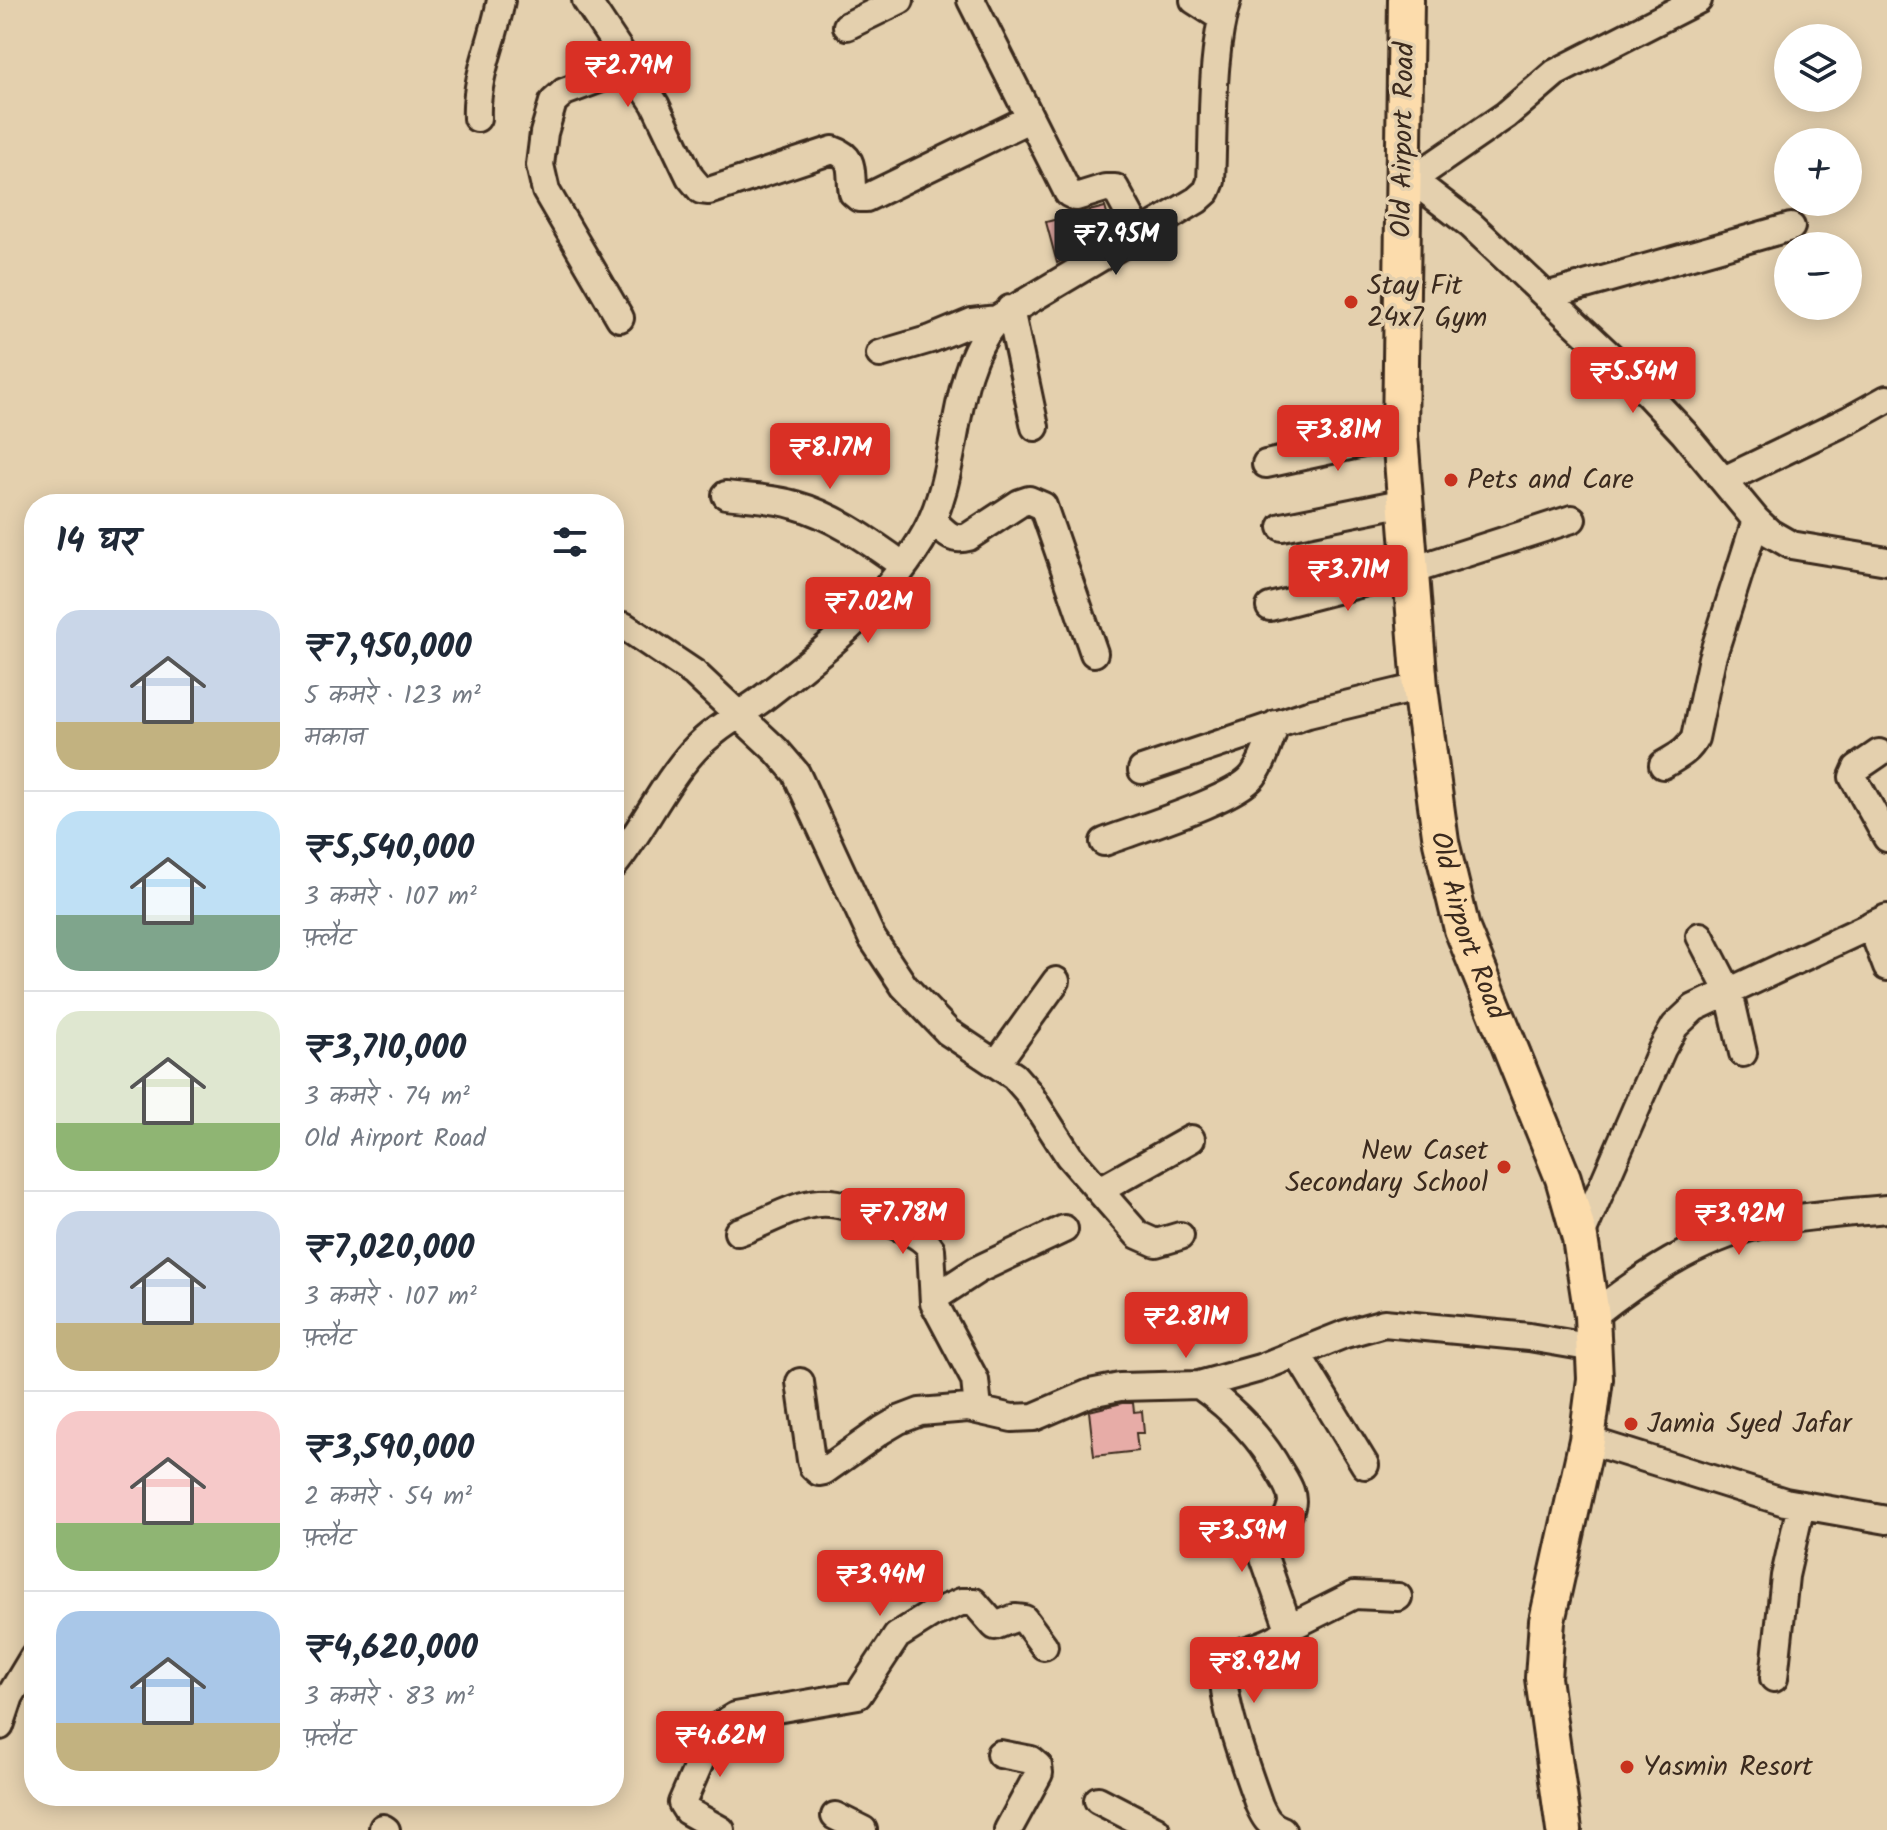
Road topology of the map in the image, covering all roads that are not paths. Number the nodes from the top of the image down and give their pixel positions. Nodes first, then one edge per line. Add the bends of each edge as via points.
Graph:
1 (501, 0) edge
2 (586, 0) edge
3 (900, 0) edge
4 (971, 0) edge
5 (1194, 0) edge
6 (1406, 0) edge
7 (1698, 0) edge
8 (1225, 9) edge
9 (847, 26) dead end
10 (631, 67) junction
11 (477, 118) dead end
12 (1029, 119) junction
13 (1408, 184) junction
14 (1791, 227) dead end
15 (1140, 234) junction
16 (1546, 296) junction
17 (1004, 314) junction
18 (620, 318) dead end
19 (880, 354) dead end
20 (1887, 399) edge
21 (1035, 427) dead end
22 (1400, 435) junction
23 (1266, 464) dead end
24 (1724, 480) junction
25 (726, 495) dead end
26 (1406, 502) junction
27 (1572, 519) dead end
28 (932, 520) junction
29 (1756, 520) junction
30 (1282, 527) dead end
31 (1887, 561) edge
32 (904, 566) junction
33 (1413, 570) junction
34 (1270, 607) dead end
35 (624, 626) dead end
36 (1094, 653) dead end
37 (1420, 687) junction
38 (740, 715) junction
39 (1276, 724) junction
40 (1879, 753) dead end
41 (1663, 765) dead end
42 (1142, 770) dead end
43 (1887, 838) edge
44 (1104, 842) dead end
45 (624, 850) edge
46 (1879, 921) edge
47 (1700, 936) dead end
48 (1887, 967) edge
49 (1056, 981) dead end
50 (1729, 992) junction
51 (1743, 1053) dead end
52 (997, 1063) junction
53 (1191, 1139) dead end
54 (1100, 1190) junction
55 (1887, 1209) edge
56 (1064, 1229) dead end
57 (738, 1232) dead end
58 (1180, 1236) dead end
59 (1580, 1238) junction
60 (934, 1298) junction
61 (1593, 1332) junction
62 (1298, 1355) junction
63 (800, 1382) dead end
64 (1199, 1385) junction
65 (978, 1409) junction
66 (1587, 1440) junction
67 (1365, 1465) dead end
68 (1801, 1505) junction
69 (1887, 1520) edge
70 (1398, 1597) dead end
71 (1290, 1625) junction
72 (1044, 1646) dead end
73 (24, 1673) edge
74 (1774, 1678) dead end
75 (0, 1726) edge
76 (1000, 1754) dead end
77 (1098, 1800) dead end
78 (835, 1816) dead end
79 (721, 1830) edge
80 (863, 1830) edge
81 (1008, 1830) edge
82 (1156, 1830) edge
83 (1282, 1830) edge
84 (1564, 1830) edge

1 - 11 street via 477,89
2 - 10 street
3 - 9 street
4 - 12 street
5 - 8 street
6 - 13 main road, Old Airport Road
7 - 13 street via 1555,73
8 - 15 street via 1211,181 1197,200
10 - 12 street via 701,190 833,150 852,164 853,193 866,198
10 - 18 street via 564,92 553,102 540,165 546,191
12 - 15 street via 1071,197 1115,188
13 - 16 street via 1471,225
13 - 22 main road, Old Airport Road
14 - 16 street
15 - 17 street
16 - 24 street via 1628,373
17 - 19 street
17 - 21 street
17 - 28 street via 978,345 970,366 950,468
20 - 24 street
22 - 23 street
22 - 26 main road, Old Airport Road
24 - 29 street
25 - 32 street via 813,511
26 - 30 street
26 - 33 main road, Old Airport Road
27 - 33 street
28 - 32 street
28 - 36 street via 959,540 1020,503 1029,500 1043,506
29 - 31 street via 1791,545
29 - 41 street via 1712,658 1695,738 1691,747
32 - 38 street via 857,621
33 - 34 street
33 - 37 main road, Old Airport Road
35 - 38 street via 694,673
37 - 39 street
37 - 59 main road, Old Airport Road via 1441,842 1462,929 1563,1178
38 - 45 street via 694,749
38 - 52 street via 796,773 872,938 904,986 948,1032
39 - 42 street
39 - 44 street via 1261,764 1243,786
40 - 43 street via 1853,777
46 - 48 street
46 - 50 street
47 - 50 street
49 - 52 street
50 - 51 street
50 - 59 street via 1694,1008 1675,1026
52 - 54 street via 1028,1092 1069,1156
53 - 54 street
54 - 58 street via 1148,1242
55 - 61 street via 1760,1225 1729,1234 1655,1271
56 - 60 street via 977,1270
57 - 60 street via 820,1202 863,1211 927,1242
59 - 61 main road, Old Airport Road
60 - 65 street via 975,1380
61 - 62 street via 1529,1337 1384,1323
61 - 66 main road, Old Airport Road via 1595,1379
62 - 64 street
62 - 67 street
63 - 65 street via 811,1460 819,1472 899,1420 937,1409
64 - 65 street via 1120,1387 1023,1419
64 - 71 street via 1261,1440 1288,1486 1291,1509 1264,1557
66 - 68 street
66 - 84 main road, Old Airport Road via 1545,1650 1545,1693
68 - 69 street
68 - 74 street via 1785,1576
70 - 71 street via 1354,1595
71 - 83 street via 1279,1637 1230,1656 1224,1667 1233,1726 1259,1805
72 - 79 street via 1024,1619 995,1626 974,1602 961,1602 897,1636 858,1695 723,1722 714,1729 682,1803
73 - 75 street
76 - 81 street via 1031,1760 1039,1773
77 - 82 street
78 - 80 street

